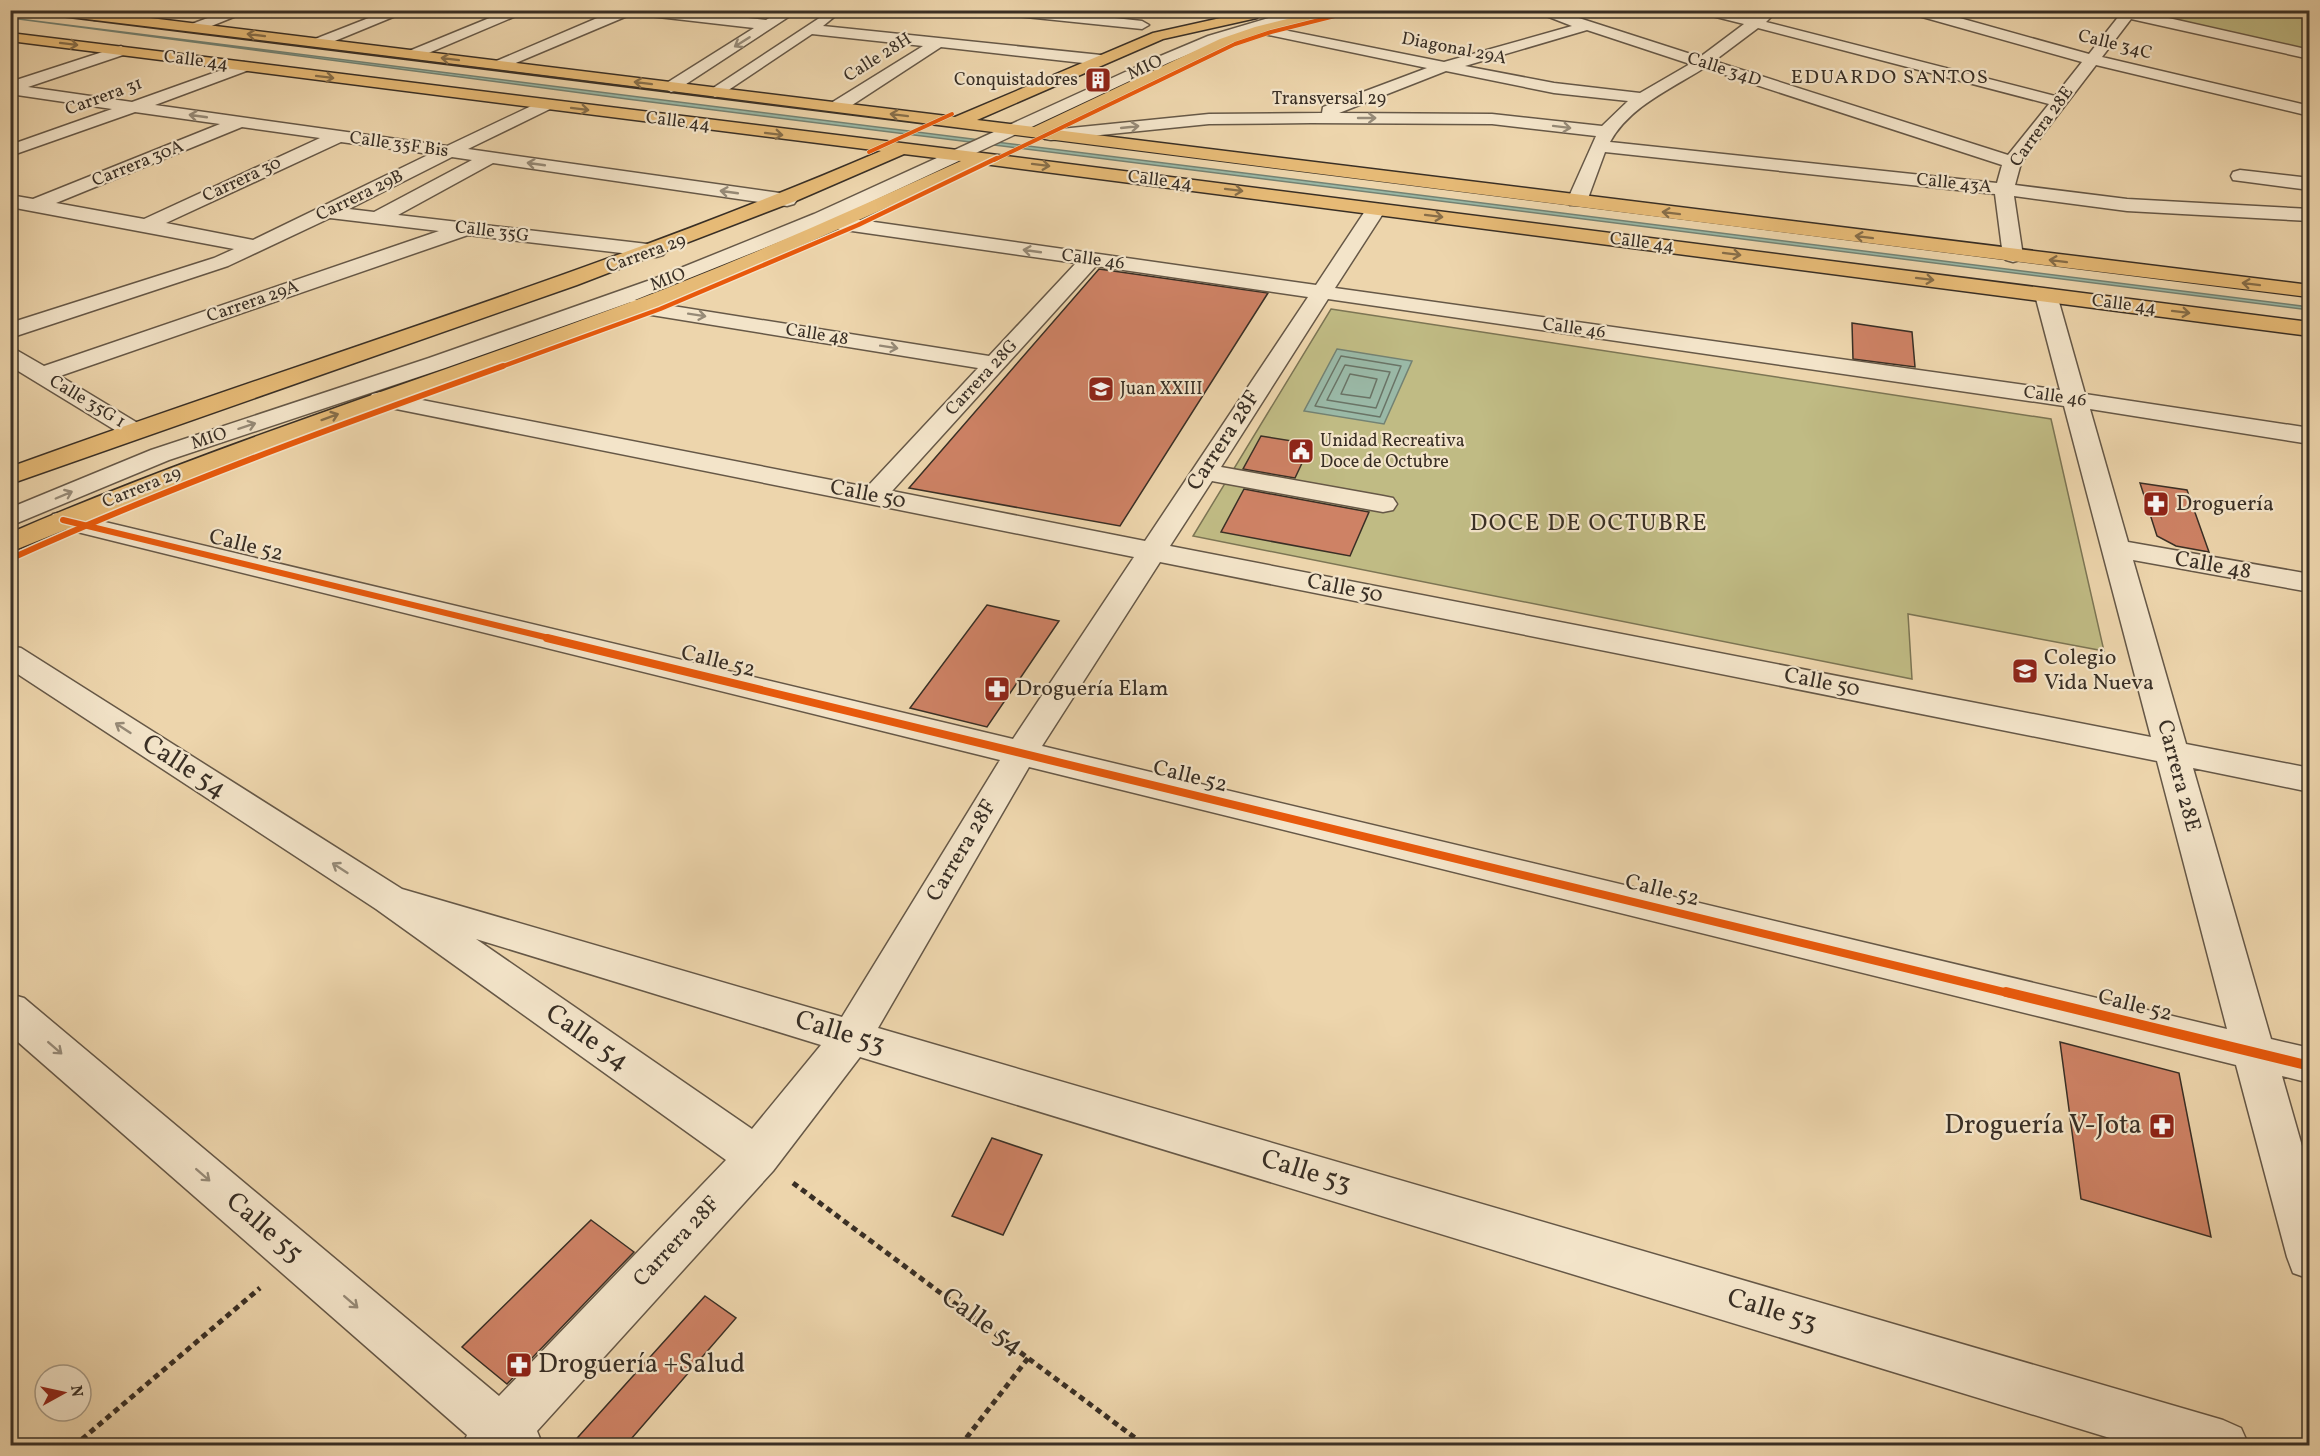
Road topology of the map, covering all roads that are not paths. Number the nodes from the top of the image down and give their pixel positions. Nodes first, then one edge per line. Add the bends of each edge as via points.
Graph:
1 (45, 10) edge
2 (119, 10) edge
3 (244, 10) edge
4 (403, 10) edge
5 (523, 10) edge
6 (629, 10) edge
7 (634, 10) edge
8 (792, 10) edge
9 (836, 10) edge
10 (996, 10) edge
11 (1110, 10) edge
12 (1271, 10) edge
13 (1304, 10) edge
14 (1312, 10) edge
15 (1343, 10) edge
16 (1538, 10) edge
17 (1705, 10) edge
18 (1772, 10) edge
19 (1913, 10) edge
20 (2120, 13) edge
21 (99, 17) junction
22 (1754, 24) junction
23 (768, 25) junction
24 (1142, 25) junction
25 (1586, 26) junction
26 (194, 28) junction
27 (809, 28) junction
28 (1260, 30) junction
29 (1164, 34) junction
30 (10, 37) edge
31 (320, 42) junction
32 (939, 42) junction
33 (121, 51) junction
34 (414, 54) junction
35 (2310, 55) edge
36 (1101, 60) junction
37 (2093, 60) junction
38 (1702, 63) junction
39 (499, 65) junction
40 (244, 67) junction
41 (1443, 67) junction
42 (696, 71) junction
43 (738, 76) junction
44 (671, 87) junction
45 (10, 88) edge
46 (715, 92) junction
47 (1642, 98) junction
48 (2059, 102) junction
49 (544, 105) junction
50 (135, 107) junction
51 (837, 107) junction
52 (2310, 111) edge
53 (1311, 118) junction
54 (240, 122) junction
55 (965, 125) junction
56 (1007, 131) junction
57 (1040, 135) junction
58 (339, 136) junction
59 (1603, 139) junction
60 (916, 148) junction
61 (10, 151) edge
62 (449, 152) junction
63 (958, 154) junction
64 (986, 157) junction
65 (490, 158) junction
66 (2012, 162) junction
67 (2240, 176) dead end
68 (2310, 184) edge
69 (2004, 189) junction
70 (787, 200) junction
71 (10, 201) edge
72 (1578, 201) junction
73 (35, 205) junction
74 (1376, 209) junction
75 (327, 212) junction
76 (2310, 215) edge
77 (372, 218) junction
78 (838, 223) junction
79 (146, 225) junction
80 (465, 229) junction
81 (265, 243) junction
82 (656, 251) junction
83 (2013, 256) junction
84 (1090, 260) junction
85 (2310, 291) edge
86 (1321, 292) junction
87 (2046, 295) junction
88 (639, 306) junction
89 (2310, 329) edge
90 (10, 331) edge
91 (10, 356) edge
92 (995, 364) junction
93 (41, 375) junction
94 (381, 399) junction
95 (2076, 400) junction
96 (132, 430) junction
97 (2310, 436) edge
98 (1204, 472) junction
99 (10, 476) edge
100 (10, 492) edge
101 (873, 496) junction
102 (1383, 504) dead end
103 (10, 518) edge
104 (63, 520) junction
105 (10, 544) edge
106 (2117, 549) junction
107 (1153, 551) junction
108 (2310, 583) edge
109 (10, 656) edge
110 (2172, 751) junction
111 (1020, 754) junction
112 (2310, 780) edge
113 (389, 899) junction
114 (10, 1010) edge
115 (852, 1036) junction
116 (2254, 1053) junction
117 (2310, 1066) edge
118 (757, 1157) junction
119 (2310, 1257) edge
120 (502, 1441) edge
121 (2223, 1446) edge

1 - 21 main road, Calle 44
2 - 21 street
3 - 26 street
4 - 31 street
5 - 34 street
6 - 39 street
7 - 23 street
8 - 23 street
9 - 27 street
10 - 24 street
11 - 24 street
12 - 29 main road
13 - 55 street, MIO via 1166,39
14 - 56 street, MIO via 1213,39
15 - 28 main road, Carrera 29
16 - 25 street, Calle 34D
17 - 22 street
18 - 22 street
19 - 37 street, Calle 34C
20 - 35 street
20 - 37 street, Carrera 28E
21 - 26 main road, Calle 44
22 - 38 street
22 - 48 street
23 -> 42 street
24 - 29 street
25 - 38 street, Calle 34D
25 - 41 street
31 -> 26 main road, Calle 44
27 - 32 street
27 - 43 street
28 - 41 street, Diagonal 29A
28 - 57 main road, Carrera 29 via 1226,42
29 - 36 main road
30 -> 33 main road, Calle 44
31 - 34 main road, Calle 44
32 - 36 street
32 - 51 street, Calle 28H
33 - 40 main road, Calle 44
33 - 45 street
39 -> 34 main road, Calle 44
36 - 55 main road
37 - 48 street, Carrera 28E
37 - 52 street, Calle 34C
38 - 47 street
38 - 66 street, Calle 34D
44 -> 39 main road, Calle 44
40 -> 49 main road, Calle 44
40 - 50 street, Carrera 31
41 - 47 street, Diagonal 29A via 1554,88
41 - 53 street
42 - 43 street via 710,77
42 - 44 street
43 - 46 street
44 - 46 main road, Calle 44
45 - 50 street, Calle 35F Bis
46 - 51 main road, Calle 44
47 - 59 street
48 - 66 street, Carrera 28E
49 -> 60 main road, Calle 44
49 - 62 street, Carrera 29B
54 -> 50 street, Calle 35F Bis
50 - 61 street, Carrera 31
55 -> 51 main road, Calle 44
57 -> 53 street, Transversal 29 via 1209,119
53 -> 59 street, Transversal 29 via 1492,119
54 - 58 street, Calle 35F Bis
54 - 73 street, Carrera 30A
55 - 56 main road, Calle 44
55 - 60 street, MIO
56 - 57 main road, Calle 44
56 - 63 street, MIO
57 - 64 main road, Carrera 29
57 - 72 main road, Calle 44
58 - 62 street, Calle 35F Bis
58 - 79 street, Carrera 30
59 - 69 street, Calle 43A
59 - 72 street
60 - 63 main road, Calle 44
60 - 70 main road, Carrera 29
60 - 100 street, MIO via 814,204 696,251 143,442
62 - 65 street, Calle 35F Bis
62 - 75 street, Carrera 29B
63 - 64 main road, Calle 44
103 -> 63 street, MIO via 160,455 664,283 820,218
64 -> 74 main road, Calle 44
64 - 78 main road, Carrera 29
70 -> 65 street, Calle 35F Bis
65 - 77 street
66 - 69 street, Carrera 28E
67 - 68 street
69 - 76 street, Calle 43A via 2127,205
69 - 83 street, Carrera 28E
70 - 82 main road, Carrera 29
71 - 73 street
83 -> 72 main road, Calle 44
73 - 79 street
74 - 86 street, Carrera 28F
74 -> 87 main road, Calle 44
75 - 77 street, Calle 35G
75 - 81 street, Carrera 29B
77 - 80 street, Calle 35G
77 - 81 street, Carrera 29B
84 -> 78 street, Calle 46
78 - 88 main road, Carrera 29
79 - 81 street
80 - 82 street, Calle 35G
80 - 93 street, Carrera 29A
81 - 90 street, Carrera 29B via 221,262
82 - 96 main road, Carrera 29
85 -> 83 main road, Calle 44
84 - 86 street, Calle 46
84 - 92 street, Carrera 28G
86 - 95 street, Calle 46
86 - 98 street, Carrera 28F
87 -> 89 main road, Calle 44
87 - 95 street, Carrera 28E
88 -> 92 street, Calle 48
88 - 94 main road, Carrera 29
91 - 93 street, Calle 35G 1
92 - 101 street, Carrera 28G
93 - 96 street, Calle 35G 1
94 - 101 street, Calle 50
104 -> 94 main road, Carrera 29 via 216,458
95 - 97 street, Calle 46
95 - 106 street, Carrera 28E
96 - 99 main road, Carrera 29
98 - 102 street
98 - 107 street, Carrera 28F
101 - 107 street, Calle 50
104 - 105 main road, Carrera 29
104 - 111 street, Calle 52
106 - 108 street, Calle 48
106 - 110 street, Carrera 28E
107 - 110 street, Calle 50
107 - 111 street, Carrera 28F
113 -> 109 street, Calle 54
110 - 112 street, Calle 50
110 - 116 street, Carrera 28E
111 - 115 street, Carrera 28F
111 - 116 street, Calle 52
113 - 115 street, Calle 53
113 - 118 street, Calle 54
114 -> 120 street, Calle 55 via 297,1256
115 - 118 street, Carrera 28F
115 - 121 street, Calle 53
116 - 117 street, Calle 52
116 - 119 street, Carrera 28E
118 - 120 street, Carrera 28F

